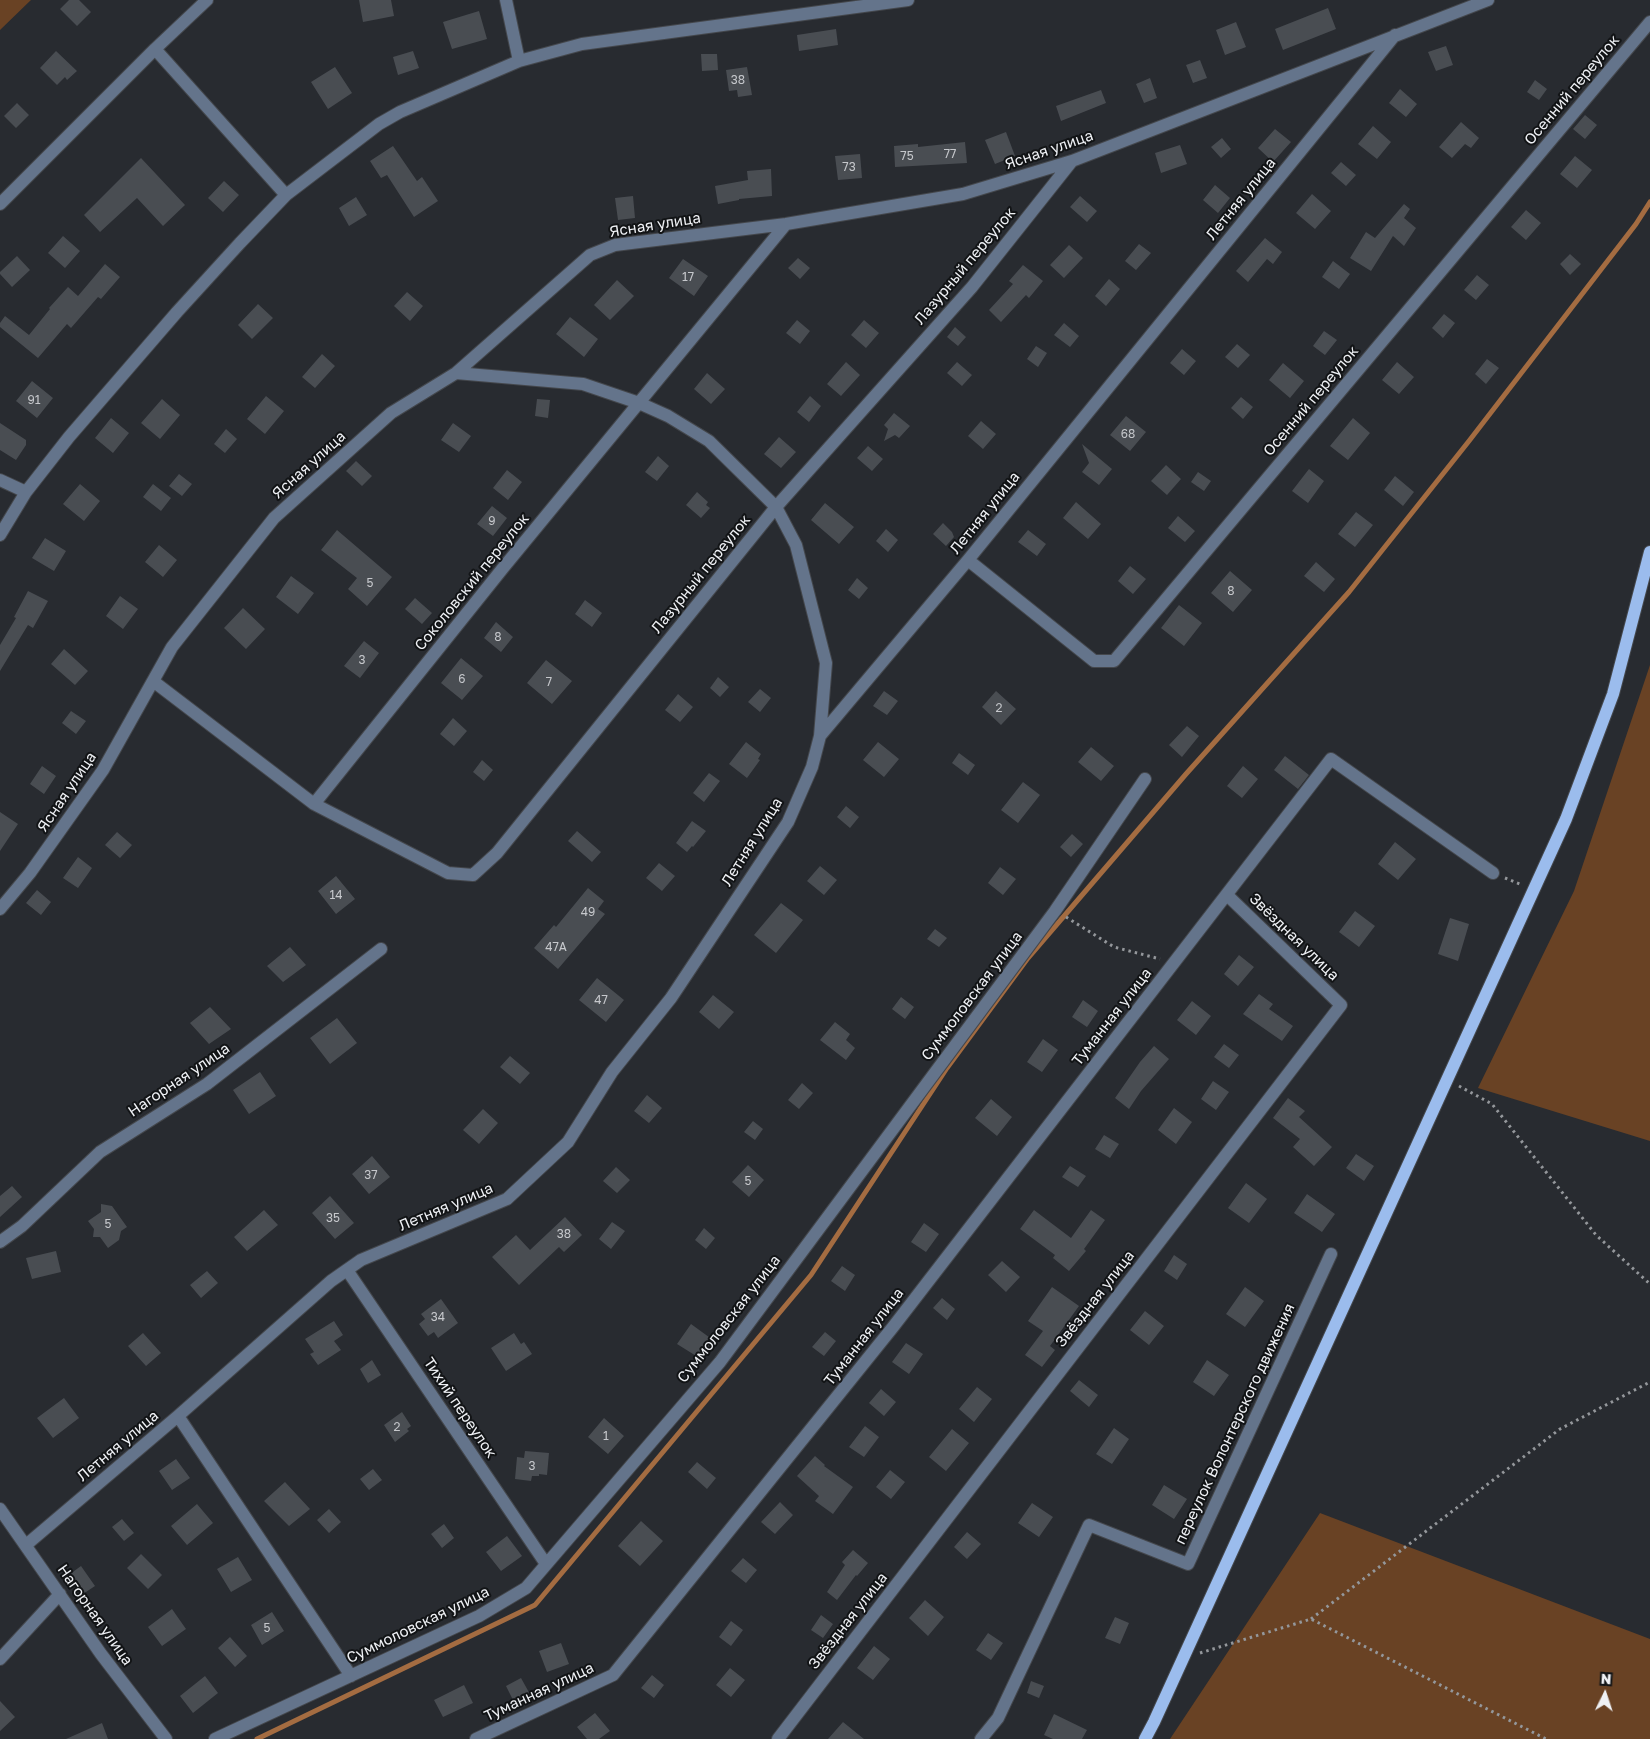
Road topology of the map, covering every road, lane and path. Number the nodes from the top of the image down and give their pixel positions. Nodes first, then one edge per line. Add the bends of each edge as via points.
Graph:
1 (207, 0) edge
2 (506, 0) edge
3 (908, 0) edge
4 (1488, 0) edge
5 (1650, 22) edge
6 (1395, 35) junction
7 (155, 49) junction
8 (519, 61) junction
9 (1072, 161) junction
10 (286, 195) junction
11 (0, 204) edge
12 (786, 224) junction
13 (456, 373) junction
14 (639, 403) junction
15 (0, 480) edge
16 (26, 492) junction
17 (776, 508) junction
18 (0, 535) edge
19 (1650, 552) edge
20 (968, 560) junction
21 (154, 680) junction
22 (820, 736) junction
23 (1145, 779) dead end
24 (314, 804) junction
25 (1493, 873) joint
26 (1534, 890) junction
27 (1227, 895) junction
28 (0, 909) edge
29 (1070, 920) dead end
30 (381, 949) dead end
31 (1175, 963) junction
32 (1448, 1079) junction
33 (0, 1242) edge
34 (1331, 1254) dead end
35 (347, 1270) junction
36 (1650, 1284) edge
37 (1650, 1382) edge
38 (178, 1416) junction
39 (0, 1509) edge
40 (26, 1545) junction
41 (546, 1564) junction
42 (60, 1594) junction
43 (1311, 1619) junction
44 (1183, 1658) junction
45 (0, 1659) edge
46 (351, 1676) junction
47 (166, 1739) edge
48 (215, 1739) edge
49 (476, 1739) edge
50 (778, 1739) edge
51 (981, 1739) edge
52 (1144, 1739) edge
53 (1546, 1739) edge

1 - 7 street
2 - 8 street
3 - 8 street via 582,44
4 - 6 street, Ясная улица
5 - 20 street, Осенний переулок via 1114,661 1094,661
6 - 9 street, Ясная улица
6 - 20 street, Летняя улица
7 - 10 street
7 - 11 street
8 - 10 street via 379,124
9 - 12 street, Ясная улица via 963,194
9 - 17 street, Лазурный переулок via 972,287
10 - 16 street via 177,312
12 - 13 street, Ясная улица via 616,246 590,255
12 - 14 street, Соколовский переулок
13 - 14 street via 583,384
13 - 21 street, Ясная улица via 392,413 274,518 172,647
14 - 17 street via 709,441
14 - 24 street, Соколовский переулок
15 - 16 street
16 - 18 street
17 - 22 street via 796,545 826,663
17 - 24 street, Лазурный переулок via 497,853 473,875 448,873
19 - 26 main road via 1613,694 1566,819
20 - 22 street, Летняя улица
21 - 24 street
21 - 28 street, Ясная улица via 103,770 30,873
22 - 35 street, Летняя улица via 812,767 788,822 671,998 612,1072 568,1142 507,1199 361,1260
23 - 41 street, Суммоловская улица via 1055,910 720,1362
25 - 26 path
25 - 27 street, Туманная улица via 1331,759
26 - 32 main road
27 - 31 street, Туманная улица
27 - 50 street, Звёздная улица via 1341,1005
29 - 31 path via 1114,947
30 - 33 street, Нагорная улица via 207,1084 100,1152 22,1226
31 - 49 street, Туманная улица via 893,1327 613,1675
32 - 36 path via 1492,1104 1596,1235
32 - 44 main road
34 - 51 street, переулок Волонтерского движения via 1188,1564 1089,1525 998,1718
35 - 38 street, Летняя улица
35 - 41 street, Тихий переулок
37 - 43 path via 1560,1429
38 - 40 street, Летняя улица
38 - 46 street
39 - 40 street, Нагорная улица
40 - 42 street, Нагорная улица
41 - 46 street, Суммоловская улица via 526,1588 479,1616
42 - 45 street
42 - 47 street, Нагорная улица
43 - 44 path
43 - 53 path
44 - 52 main road
46 - 48 street, Суммоловская улица

